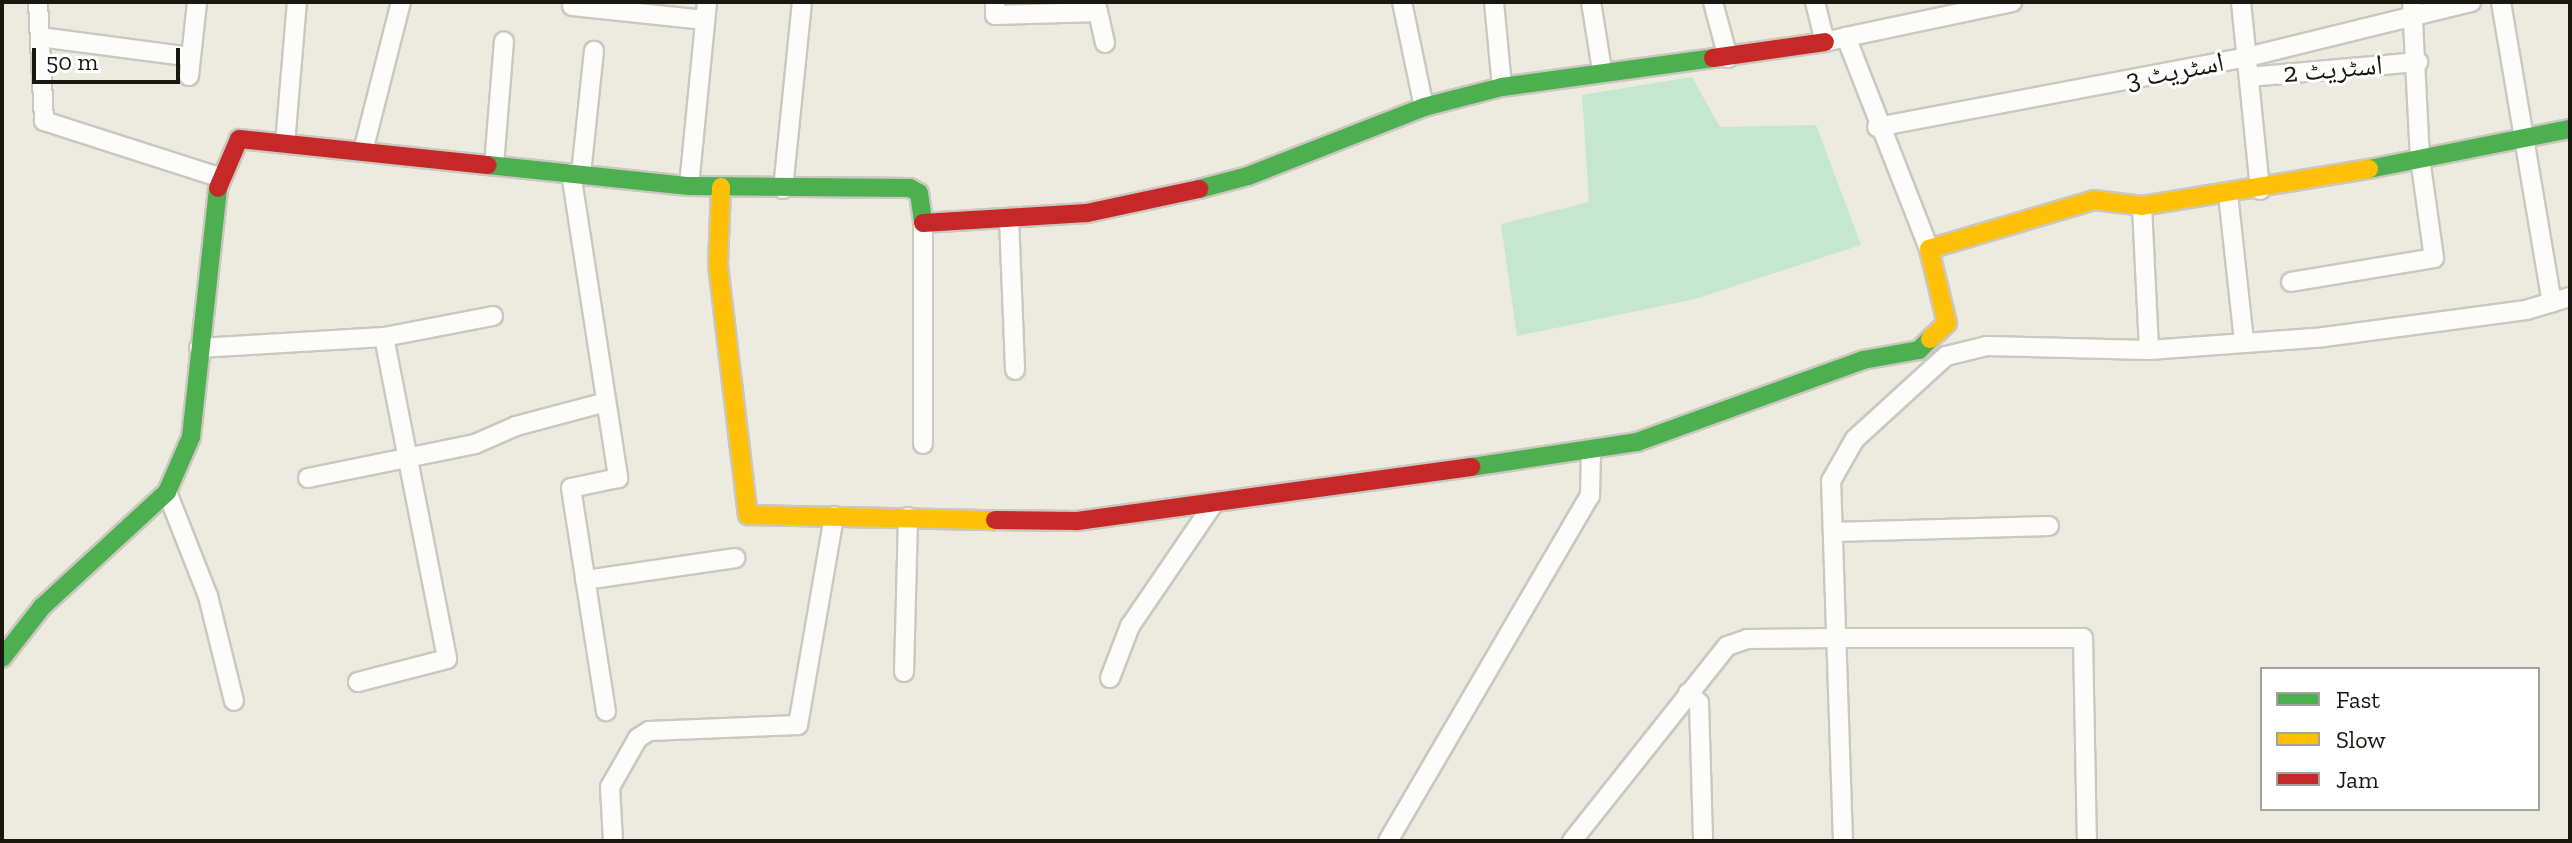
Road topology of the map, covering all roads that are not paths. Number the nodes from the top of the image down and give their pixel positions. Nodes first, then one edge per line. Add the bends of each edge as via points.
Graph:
1 (38, 2) edge
2 (197, 2) edge
3 (297, 2) edge
4 (401, 2) edge
5 (802, 2) edge
6 (995, 2) edge
7 (1402, 2) edge
8 (1494, 2) edge
9 (1591, 2) edge
10 (1713, 2) edge
11 (1815, 2) edge
12 (2012, 2) edge
13 (2241, 2) edge
14 (2471, 2) edge
15 (2501, 2) edge
16 (572, 6) dead end
17 (1097, 7) edge
18 (1965, 7) edge
19 (2414, 9) edge
20 (706, 11) edge
21 (40, 37) junction
22 (1846, 37) junction
23 (504, 41) dead end
24 (1825, 42) junction
25 (1105, 43) dead end
26 (594, 51) dead end
27 (2247, 57) junction
28 (1728, 58) junction
29 (2418, 62) junction
30 (1602, 70) junction
31 (2249, 77) junction
32 (1502, 87) junction
33 (1424, 107) junction
34 (1877, 127) junction
35 (2570, 129) edge
36 (2524, 138) junction
37 (285, 144) junction
38 (363, 151) junction
39 (2420, 159) junction
40 (494, 165) junction
41 (576, 174) junction
42 (222, 178) junction
43 (689, 186) junction
44 (721, 187) junction
45 (783, 189) junction
46 (2260, 190) junction
47 (2228, 194) junction
48 (2142, 206) junction
49 (1009, 218) junction
50 (923, 224) junction
51 (1929, 249) junction
52 (2291, 282) dead end
53 (2570, 297) edge
54 (2552, 303) junction
55 (493, 316) dead end
56 (384, 337) junction
57 (2244, 342) junction
58 (199, 348) junction
59 (2149, 350) junction
60 (1015, 370) dead end
61 (606, 402) junction
62 (923, 444) dead end
63 (1591, 451) junction
64 (409, 454) junction
65 (308, 478) dead end
66 (167, 492) junction
67 (1212, 506) junction
68 (834, 516) junction
69 (908, 517) junction
70 (2049, 526) dead end
71 (1833, 532) junction
72 (735, 558) dead end
73 (585, 580) junction
74 (1836, 638) junction
75 (2, 658) edge
76 (904, 672) dead end
77 (1110, 678) dead end
78 (358, 682) dead end
79 (1688, 693) junction
80 (234, 701) dead end
81 (606, 711) dead end
82 (613, 841) edge
83 (1388, 841) edge
84 (1572, 841) edge
85 (1703, 841) edge
86 (1843, 841) edge
87 (2087, 841) edge

1 - 21 street
2 - 21 street via 190,66
3 - 37 street
4 - 38 street
5 - 45 street
6 - 17 street via 995,15
7 - 33 street
8 - 32 street
9 - 30 street
10 - 28 street
11 - 24 street
12 - 18 street
13 - 27 street
14 - 19 street, اسٹریٹ 3
15 - 36 street
16 - 20 street
17 - 25 street
18 - 22 street
19 - 27 street, اسٹریٹ 3
19 - 29 street
20 - 43 street
21 - 42 street via 44,121
22 - 24 street
22 - 34 street
23 - 40 street
24 - 28 street
26 - 41 street
27 - 31 street
27 - 34 street, اسٹریٹ 3
28 - 30 street
29 - 31 street, اسٹریٹ 2
29 - 39 street
30 - 32 street
31 - 46 street
32 - 33 street
33 - 49 street via 1248,176 1101,211
34 - 51 street
35 - 36 street
36 - 39 street
36 - 54 street
37 - 38 street
37 - 42 street via 239,139
38 - 40 street
39 - 46 street
39 - 52 street via 2434,258
40 - 41 street
41 - 43 street
41 - 61 street
42 - 58 street via 214,197
43 - 44 street
44 - 45 street
44 - 68 street via 718,265 744,511
45 - 50 street via 916,189
46 - 47 street
47 - 48 street
47 - 57 street
48 - 51 street via 2094,200
48 - 59 street
49 - 50 street
49 - 60 street
50 - 62 street
51 - 63 street via 1947,323 1919,350 1863,360 1637,442
53 - 54 street
54 - 57 street via 2324,337
55 - 56 street
56 - 58 street
56 - 64 street
57 - 59 street
58 - 66 street via 191,437
59 - 71 street via 1987,346 1946,356 1855,439 1840,460 1831,481
61 - 64 street via 516,426 475,444
61 - 73 street via 618,478 571,488
63 - 67 street
63 - 83 street via 1590,496
64 - 65 street
64 - 78 street via 447,659
66 - 75 street via 62,587
66 - 80 street via 208,596
67 - 69 street via 1077,521
67 - 77 street via 1130,626
68 - 69 street
68 - 82 street via 798,725 649,731 638,738 610,787
69 - 76 street
70 - 71 street
71 - 74 street
72 - 73 street
73 - 81 street
74 - 79 street via 1735,641
74 - 86 street
74 - 87 street via 2083,638
79 - 84 street
79 - 85 street via 1699,703

